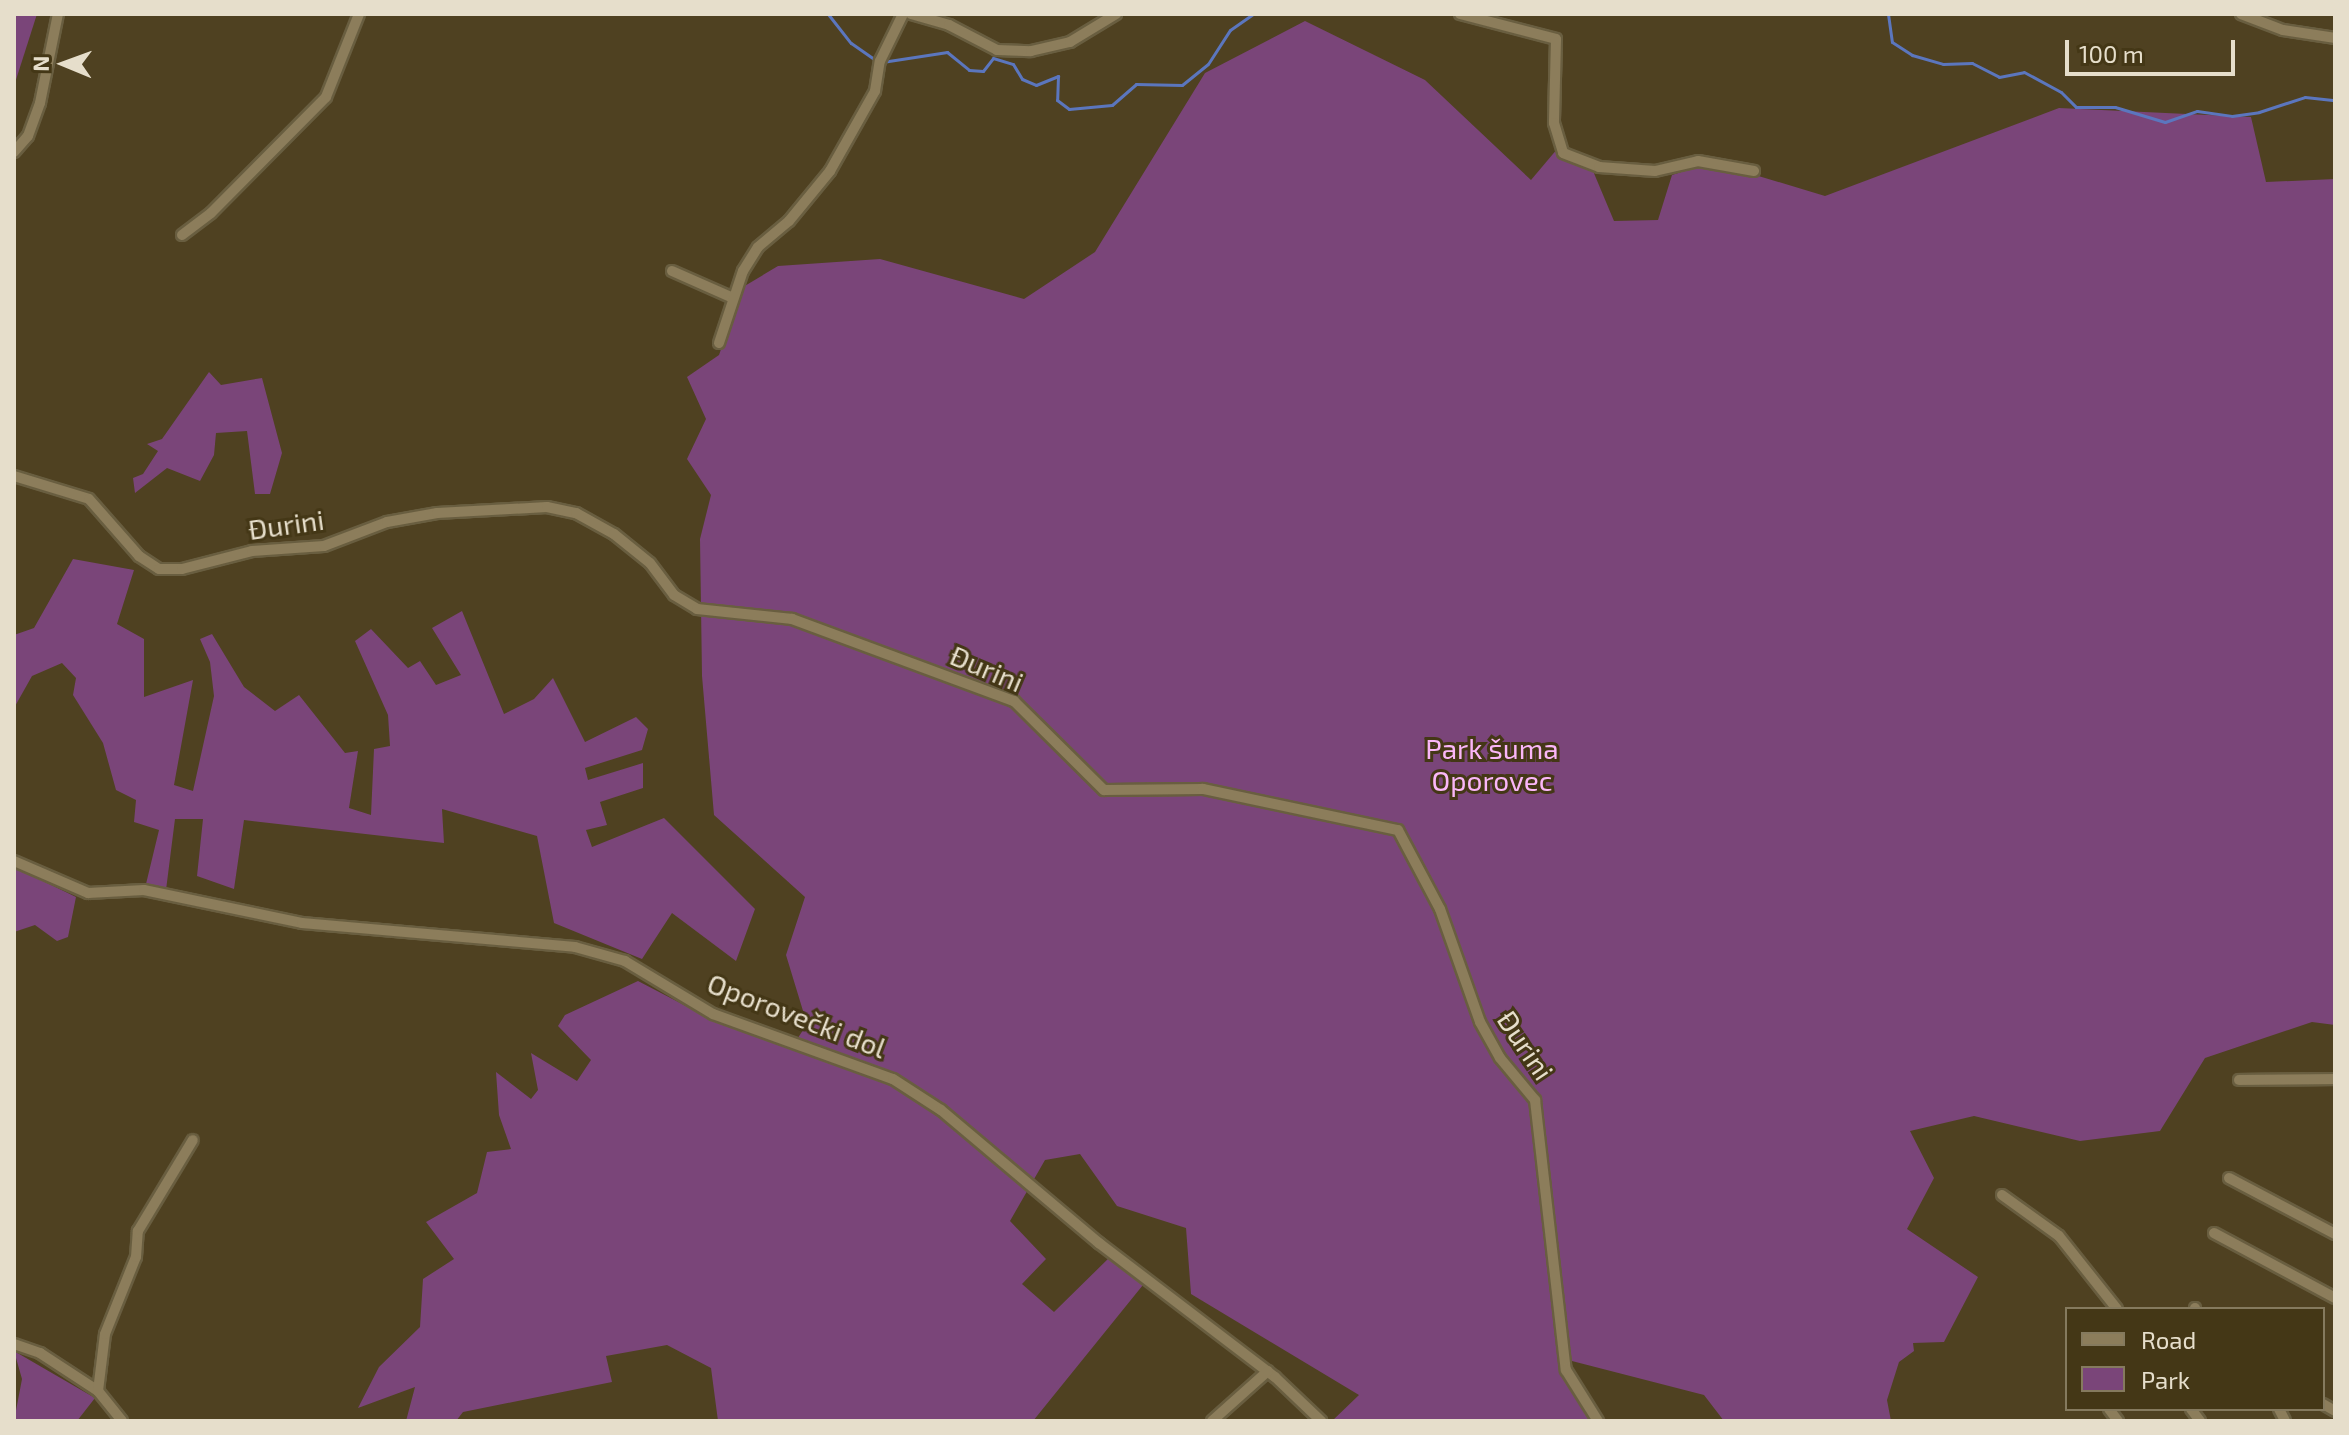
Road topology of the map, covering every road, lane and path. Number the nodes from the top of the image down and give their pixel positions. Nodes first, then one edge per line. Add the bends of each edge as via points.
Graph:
1 (58, 14) edge
2 (359, 14) edge
3 (903, 14) edge
4 (911, 14) edge
5 (1116, 14) edge
6 (1460, 14) edge
7 (2241, 14) edge
8 (2335, 38) edge
9 (14, 152) edge
10 (1754, 171) dead end
11 (182, 235) dead end
12 (672, 271) dead end
13 (731, 297) junction
14 (719, 343) dead end
15 (14, 476) edge
16 (14, 861) edge
17 (2335, 1079) edge
18 (2239, 1080) dead end
19 (193, 1140) dead end
20 (2229, 1178) dead end
21 (2002, 1195) dead end
22 (2214, 1233) dead end
23 (2335, 1234) edge
24 (2335, 1298) edge
25 (2115, 1307) edge
26 (14, 1344) edge
27 (1268, 1371) junction
28 (98, 1391) junction
29 (122, 1421) edge
30 (1212, 1421) edge
31 (1321, 1421) edge
32 (1598, 1421) edge

1 - 9 street via 40,103 28,136
2 - 11 street via 326,97 211,213
3 - 13 street via 880,61 875,91 830,171 789,221 758,247
4 - 5 street via 949,25 997,50 1031,51 1070,42
6 - 10 street via 1556,39 1554,123 1563,153 1599,167 1655,171 1698,161
7 - 8 street via 2283,30
12 - 13 street
13 - 14 street
15 - 32 street, Đurini via 89,499 115,522 139,556 159,569 182,569 252,551 324,546 387,522 437,513 547,507 576,513 614,534 650,563 674,595 697,609 792,619 1014,701 1104,790 1203,789 1398,830 1440,909 1480,1022 1500,1058 1535,1100 1566,1370
16 - 27 street, Oporovečki dol via 88,893 144,890 302,923 575,947 625,961 713,1014 893,1079 941,1110 1099,1243
17 - 18 street
19 - 28 street via 138,1231 136,1257 105,1334
20 - 23 street
21 - 25 street via 2059,1236
22 - 24 street
26 - 28 street via 40,1353
27 - 30 street
27 - 31 street, Oporovečki dol
28 - 29 street

